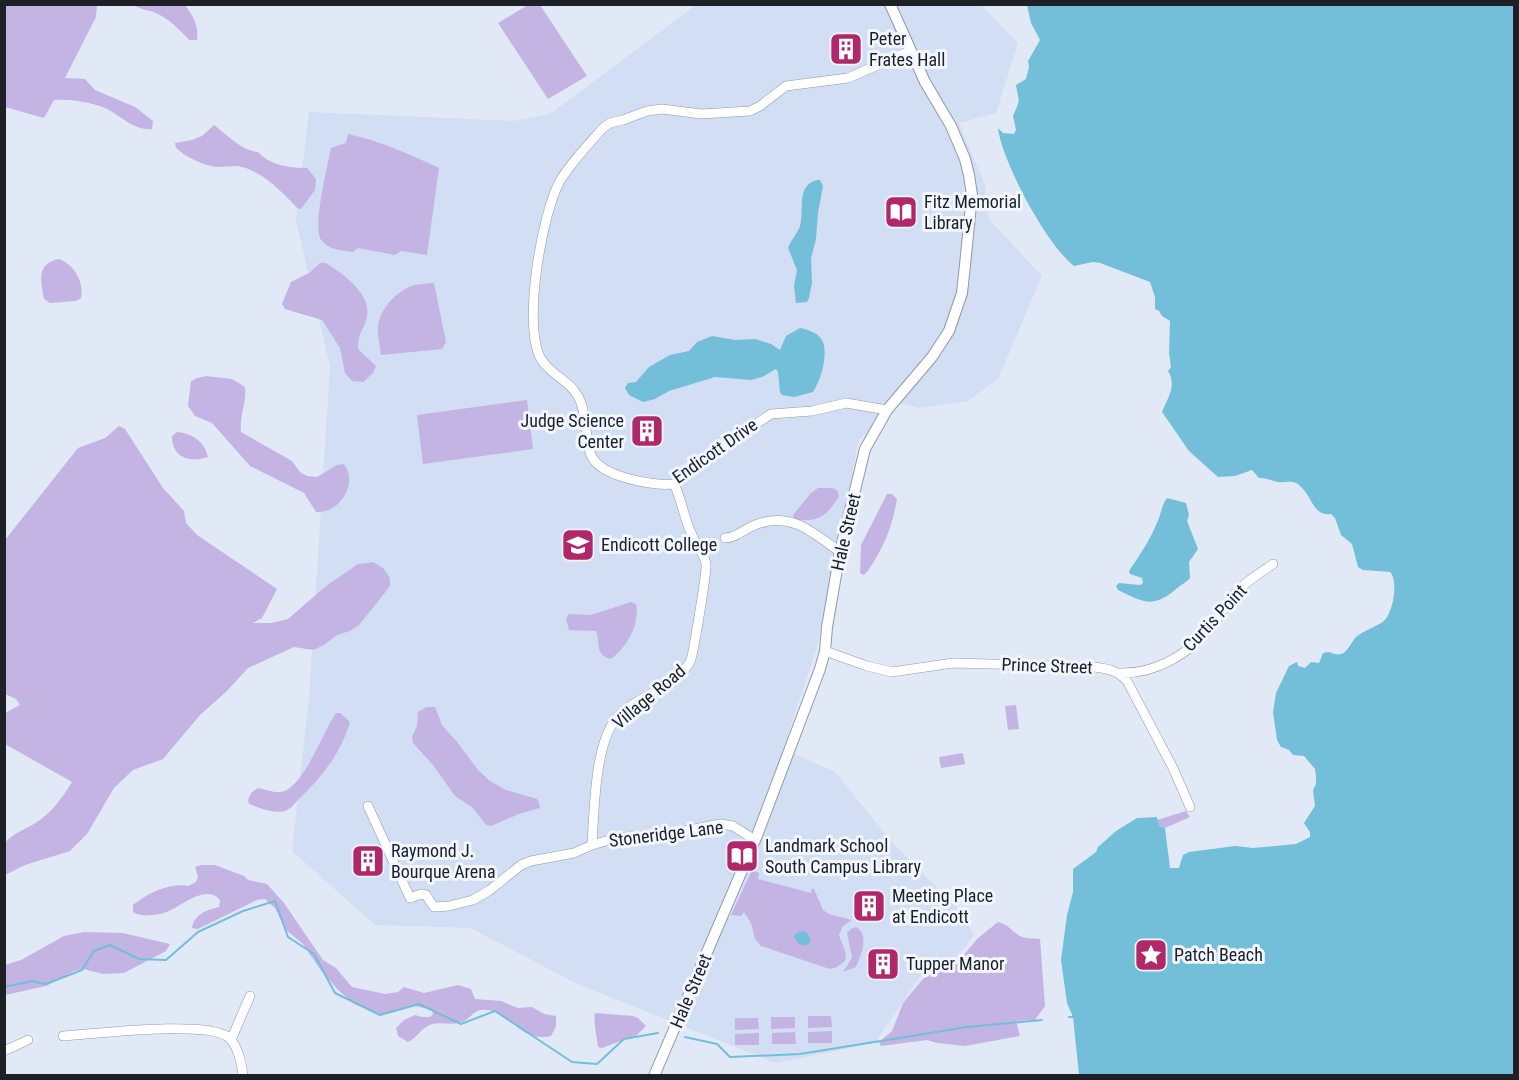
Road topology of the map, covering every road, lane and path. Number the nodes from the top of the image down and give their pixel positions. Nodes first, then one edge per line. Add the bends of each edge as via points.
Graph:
1 (890, 4) edge
2 (910, 51) junction
3 (887, 410) junction
4 (674, 484) junction
5 (725, 538) dead end
6 (840, 552) junction
7 (1273, 564) dead end
8 (825, 651) junction
9 (1120, 674) junction
10 (369, 806) dead end
11 (1190, 807) dead end
12 (755, 840) junction
13 (592, 845) junction
14 (250, 996) dead end
15 (63, 1036) dead end
16 (28, 1040) dead end
17 (231, 1040) junction
18 (4, 1050) edge
19 (243, 1076) edge
20 (654, 1076) edge

1 - 2 main road, Hale Street
2 - 3 main road, Hale Street via 960,147 972,195 957,312 932,357
2 - 4 street, Endicott Drive via 848,78 786,86 750,111 701,114 662,109 610,123 561,180 536,262 534,331 538,353 579,399 595,462 635,480
3 - 4 street, Endicott Drive via 846,403 771,414
3 - 6 main road, Hale Street via 865,449
4 - 13 street, Village Road via 706,566 697,638 691,662 677,677 615,720 609,730 599,767
5 - 6 street via 756,524 782,519 805,527
6 - 8 main road, Hale Street
7 - 9 street, Curtis Point via 1234,594 1212,626 1178,657 1150,669
8 - 9 street, Prince Street via 892,672 969,663 1095,667
8 - 12 main road, Hale Street
9 - 11 street via 1161,745
10 - 13 street, Stoneridge Lane via 410,898 426,895 434,907 473,900 521,865
12 - 13 street, Stoneridge Lane via 733,826 720,824 616,838
12 - 20 main road, Hale Street
14 - 17 street
15 - 17 street via 200,1029
16 - 18 street
17 - 19 street

